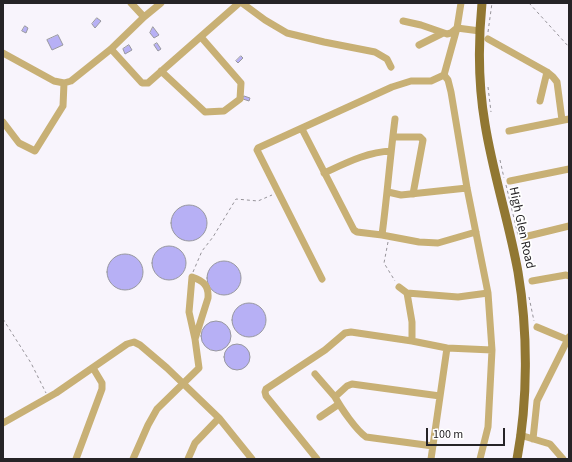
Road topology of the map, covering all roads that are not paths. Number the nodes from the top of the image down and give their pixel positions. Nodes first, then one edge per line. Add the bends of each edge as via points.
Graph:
1 (132, 3) edge
2 (161, 3) edge
3 (240, 3) edge
4 (461, 3) edge
5 (482, 3) edge
6 (144, 17) junction
7 (403, 21) dead end
8 (457, 28) junction
9 (480, 31) junction
10 (443, 33) junction
11 (201, 37) junction
12 (488, 39) road end
13 (419, 45) dead end
14 (110, 49) junction
15 (3, 53) edge
16 (391, 67) dead end
17 (162, 71) junction
18 (547, 72) junction
19 (444, 75) junction
20 (64, 83) junction
21 (540, 101) dead end
22 (395, 119) dead end
23 (566, 119) edge
24 (3, 122) edge
25 (302, 129) junction
26 (509, 131) dead end
27 (393, 137) junction
28 (391, 151) junction
29 (569, 169) edge
30 (324, 173) junction
31 (510, 181) dead end
32 (467, 188) junction
33 (388, 192) junction
34 (413, 194) junction
35 (569, 226) edge
36 (476, 232) junction
37 (385, 236) junction
38 (521, 238) road end
39 (569, 276) edge
40 (322, 279) dead end
41 (532, 281) dead end
42 (399, 287) road end
43 (407, 293) junction
44 (488, 293) junction
45 (537, 327) road end
46 (568, 338) edge
47 (195, 339) junction
48 (412, 341) junction
49 (447, 348) junction
50 (492, 350) junction
51 (93, 368) junction
52 (315, 374) dead end
53 (183, 383) junction
54 (335, 396) junction
55 (440, 396) junction
56 (339, 404) junction
57 (320, 417) dead end
58 (219, 418) junction
59 (3, 423) edge
60 (520, 435) junction
61 (532, 439) junction
62 (432, 446) junction
63 (76, 459) edge
64 (133, 459) edge
65 (188, 459) edge
66 (252, 459) edge
67 (318, 459) edge
68 (431, 459) edge
69 (480, 459) edge
70 (517, 459) edge
71 (563, 459) edge

1 - 6 street
2 - 6 street
3 - 11 street
3 - 16 street via 288,33 375,52 387,59
4 - 8 street
5 - 9 main road, High Glen Road
6 - 14 street
7 - 10 street
8 - 9 street
8 - 10 street via 451,33
8 - 19 street
9 - 60 main road, High Glen Road via 479,74 485,125 518,272 524,328 525,394
10 - 13 street
11 - 17 street
11 - 17 street via 242,83 240,98 224,111 205,112
12 - 18 street
14 - 17 street via 143,84
14 - 20 street via 71,81
15 - 20 street via 54,81
18 - 21 street
18 - 23 street via 557,82
19 - 25 street via 431,81 411,81 392,87
19 - 32 street via 451,92
20 - 24 street via 63,106 35,151 19,143
22 - 27 street
23 - 26 street
25 - 30 street
25 - 40 street via 257,150
27 - 28 street
27 - 34 street via 420,137 423,140
28 - 30 street via 363,156
28 - 33 street
29 - 31 street
30 - 37 street via 354,231
32 - 34 street
32 - 36 street
33 - 34 street via 396,195
33 - 37 street
35 - 38 street
36 - 37 street via 438,242 419,242
36 - 44 street
39 - 41 street
42 - 43 street
43 - 44 street via 458,297
43 - 48 street
44 - 50 street
45 - 46 street
46 - 61 street via 537,401
47 - 47 street via 209,292 206,284 192,277 189,312
47 - 53 street via 199,368
48 - 49 street
48 - 67 street via 345,333 325,350 266,389 266,396
49 - 50 street
49 - 55 street
50 - 69 street via 488,426
51 - 53 street via 127,344 134,342
51 - 59 street via 56,393
51 - 63 street via 102,383 102,388
52 - 54 street
53 - 58 street
53 - 64 street via 157,409
54 - 55 street via 350,384
54 - 56 street
55 - 62 street
56 - 57 street
56 - 62 street via 366,437
58 - 65 street via 195,443
58 - 66 street
60 - 61 street
60 - 70 main road, High Glen Road
61 - 71 street via 550,444
62 - 68 street

